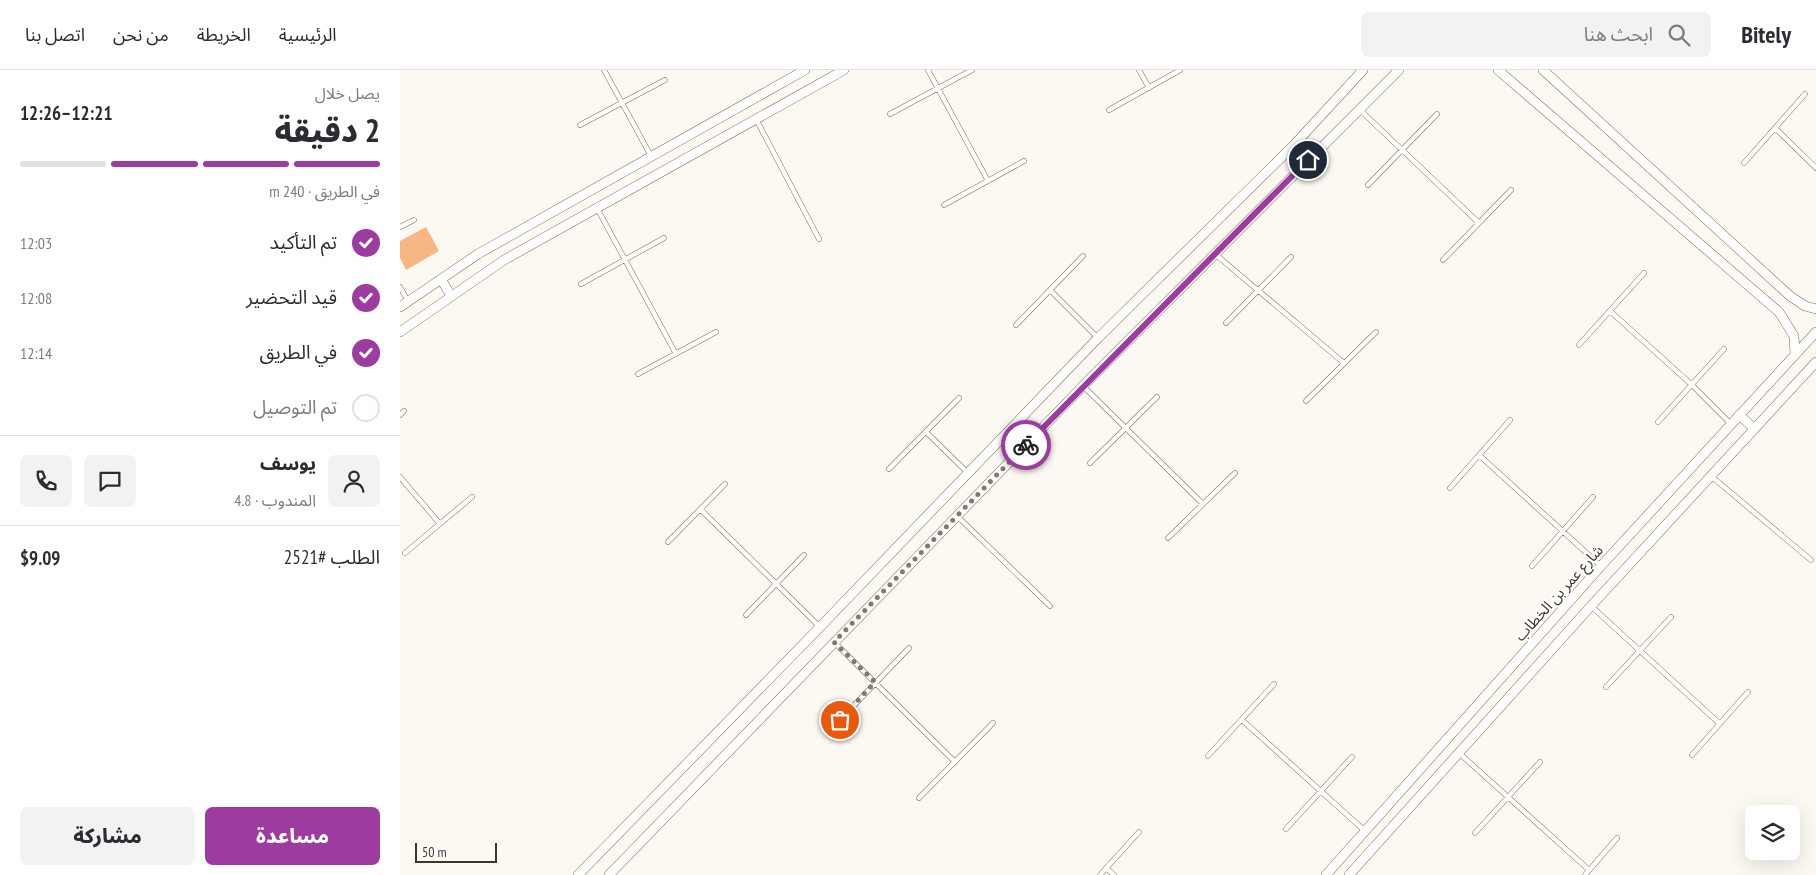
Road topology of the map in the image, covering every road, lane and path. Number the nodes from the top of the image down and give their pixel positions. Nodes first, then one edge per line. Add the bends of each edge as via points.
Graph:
1 (604, 70) edge
2 (804, 70) edge
3 (844, 70) edge
4 (928, 70) edge
5 (972, 70) edge
6 (1139, 70) edge
7 (1180, 70) edge
8 (1363, 70) edge
9 (1400, 70) edge
10 (1498, 70) edge
11 (1543, 70) edge
12 (665, 80) dead end
13 (938, 88) junction
14 (1148, 88) junction
15 (1805, 94) dead end
16 (622, 103) junction
17 (1359, 109) junction
18 (1109, 110) dead end
19 (890, 114) dead end
20 (1437, 114) dead end
21 (756, 119) junction
22 (580, 125) dead end
23 (1775, 128) junction
24 (1294, 145) junction
25 (1402, 150) junction
26 (651, 156) junction
27 (1308, 160) junction
28 (1024, 161) dead end
29 (1744, 162) dead end
30 (1816, 168) edge
31 (988, 181) junction
32 (1368, 185) dead end
33 (1511, 190) dead end
34 (944, 205) dead end
35 (597, 208) junction
36 (414, 220) dead end
37 (1479, 223) junction
38 (400, 227) edge
39 (664, 238) dead end
40 (819, 239) dead end
41 (1215, 254) junction
42 (1083, 256) dead end
43 (1291, 257) dead end
44 (625, 260) junction
45 (1443, 260) dead end
46 (1644, 273) dead end
47 (440, 279) junction
48 (581, 284) dead end
49 (400, 287) edge
50 (1050, 290) junction
51 (1258, 290) junction
52 (451, 296) junction
53 (404, 305) edge
54 (1816, 309) edge
55 (1610, 311) junction
56 (1226, 323) dead end
57 (1016, 325) dead end
58 (400, 332) edge
59 (716, 332) dead end
60 (1376, 332) dead end
61 (1816, 332) edge
62 (1098, 338) junction
63 (1579, 345) dead end
64 (1724, 349) dead end
65 (676, 354) junction
66 (1795, 354) junction
67 (1816, 362) edge
68 (1344, 363) junction
69 (638, 374) dead end
70 (1692, 385) junction
71 (1083, 386) junction
72 (1157, 397) dead end
73 (959, 398) dead end
74 (1306, 401) dead end
75 (1739, 415) junction
76 (1510, 420) dead end
77 (1658, 422) dead end
78 (1731, 424) junction
79 (1126, 428) junction
80 (1754, 428) junction
81 (926, 432) junction
82 (1480, 455) junction
83 (1090, 463) dead end
84 (889, 469) dead end
85 (1236, 472) dead end
86 (968, 473) junction
87 (1711, 476) junction
88 (400, 477) edge
89 (725, 484) dead end
90 (1450, 488) dead end
91 (472, 497) dead end
92 (1593, 497) dead end
93 (1203, 504) junction
94 (700, 509) junction
95 (957, 516) junction
96 (440, 524) junction
97 (1563, 531) junction
98 (1168, 538) dead end
99 (668, 542) dead end
100 (405, 553) dead end
101 (804, 555) dead end
102 (1811, 560) dead end
103 (1532, 566) dead end
104 (1601, 566) junction
105 (776, 584) junction
106 (1050, 606) dead end
107 (1591, 606) junction
108 (746, 615) dead end
109 (1672, 617) dead end
110 (820, 627) junction
111 (834, 642) junction
112 (909, 648) dead end
113 (1640, 651) junction
114 (875, 682) junction
115 (1274, 684) dead end
116 (1606, 687) dead end
117 (1748, 692) dead end
118 (840, 720) dead end
119 (1242, 720) junction
120 (993, 723) dead end
121 (1720, 724) junction
122 (1459, 753) junction
123 (1692, 755) dead end
124 (1208, 756) dead end
125 (1352, 758) dead end
126 (955, 762) junction
127 (1540, 762) dead end
128 (1321, 791) junction
129 (1508, 797) junction
130 (919, 798) dead end
131 (1286, 829) dead end
132 (1139, 832) dead end
133 (1366, 832) junction
134 (1475, 833) dead end
135 (1617, 838) dead end
136 (1106, 868) junction
137 (1589, 870) junction
138 (578, 875) edge
139 (609, 875) edge
140 (1100, 875) edge
141 (1114, 875) edge
142 (1326, 875) edge
143 (1350, 875) edge
144 (1584, 875) edge

1 - 16 lane
2 - 26 street
3 - 21 street
4 - 13 lane
5 - 13 lane
6 - 14 lane
7 - 14 lane
8 - 24 street
9 - 17 street
10 - 66 street via 1779,312 1794,336
11 - 54 street via 1790,296
12 - 16 lane
13 - 19 lane
13 - 31 lane
14 - 18 lane
15 - 23 lane
16 - 22 lane
16 - 26 lane
17 - 25 lane
17 - 27 street
20 - 25 lane
21 - 35 street
21 - 40 lane
23 - 29 lane
23 - 30 lane
24 - 27 street
24 - 62 street
25 - 32 lane
25 - 37 lane
26 - 47 street
27 - 41 street
28 - 31 lane
31 - 34 lane
33 - 37 lane
35 - 44 lane
35 - 52 street via 488,270
36 - 38 lane
37 - 45 lane
39 - 44 lane
41 - 51 lane
41 - 71 street
42 - 50 lane
43 - 51 lane
44 - 48 lane
44 - 65 lane
46 - 55 lane
47 - 52 street
47 - 53 street
49 - 53 lane
50 - 57 lane
50 - 62 lane
51 - 56 lane
51 - 68 lane
52 - 58 street
55 - 63 lane
55 - 70 lane
59 - 65 lane
60 - 68 lane
61 - 66 street, شارع عمر بن الخطاب
62 - 86 street
64 - 70 lane
65 - 69 lane
66 - 75 street, شارع عمر بن الخطاب
67 - 80 street
68 - 74 lane
70 - 77 lane
70 - 78 lane
71 - 79 lane
71 - 95 street
72 - 79 lane
73 - 81 lane
75 - 78 street, شارع عمر بن الخطاب
75 - 80 street
76 - 82 lane
78 - 104 street, شارع عمر بن الخطاب
79 - 83 lane
79 - 93 lane
80 - 87 street
81 - 84 lane
81 - 86 lane
82 - 90 lane
82 - 97 lane
85 - 93 lane
86 - 110 street
87 - 102 lane
87 - 107 street
88 - 96 lane
89 - 94 lane
91 - 96 lane
92 - 97 lane
93 - 98 lane
94 - 99 lane
94 - 105 lane
95 - 106 lane
95 - 111 street
96 - 100 lane
97 - 103 lane
97 - 104 lane
101 - 105 lane
104 - 133 street, شارع عمر بن الخطاب
105 - 108 lane
105 - 110 lane
107 - 113 lane
107 - 122 street
109 - 113 lane
110 - 138 street
111 - 114 lane
111 - 139 street
112 - 114 lane
113 - 116 lane
113 - 121 lane
114 - 118 lane
114 - 126 lane
115 - 119 lane
117 - 121 lane
119 - 124 lane
119 - 128 lane
120 - 126 lane
121 - 123 lane
122 - 129 lane
122 - 143 street
125 - 128 lane
126 - 130 lane
127 - 129 lane
128 - 131 lane
128 - 133 lane
129 - 134 lane
129 - 137 lane
132 - 136 lane
133 - 142 street, شارع عمر بن الخطاب
135 - 137 lane
136 - 140 lane
136 - 141 lane
137 - 144 lane

